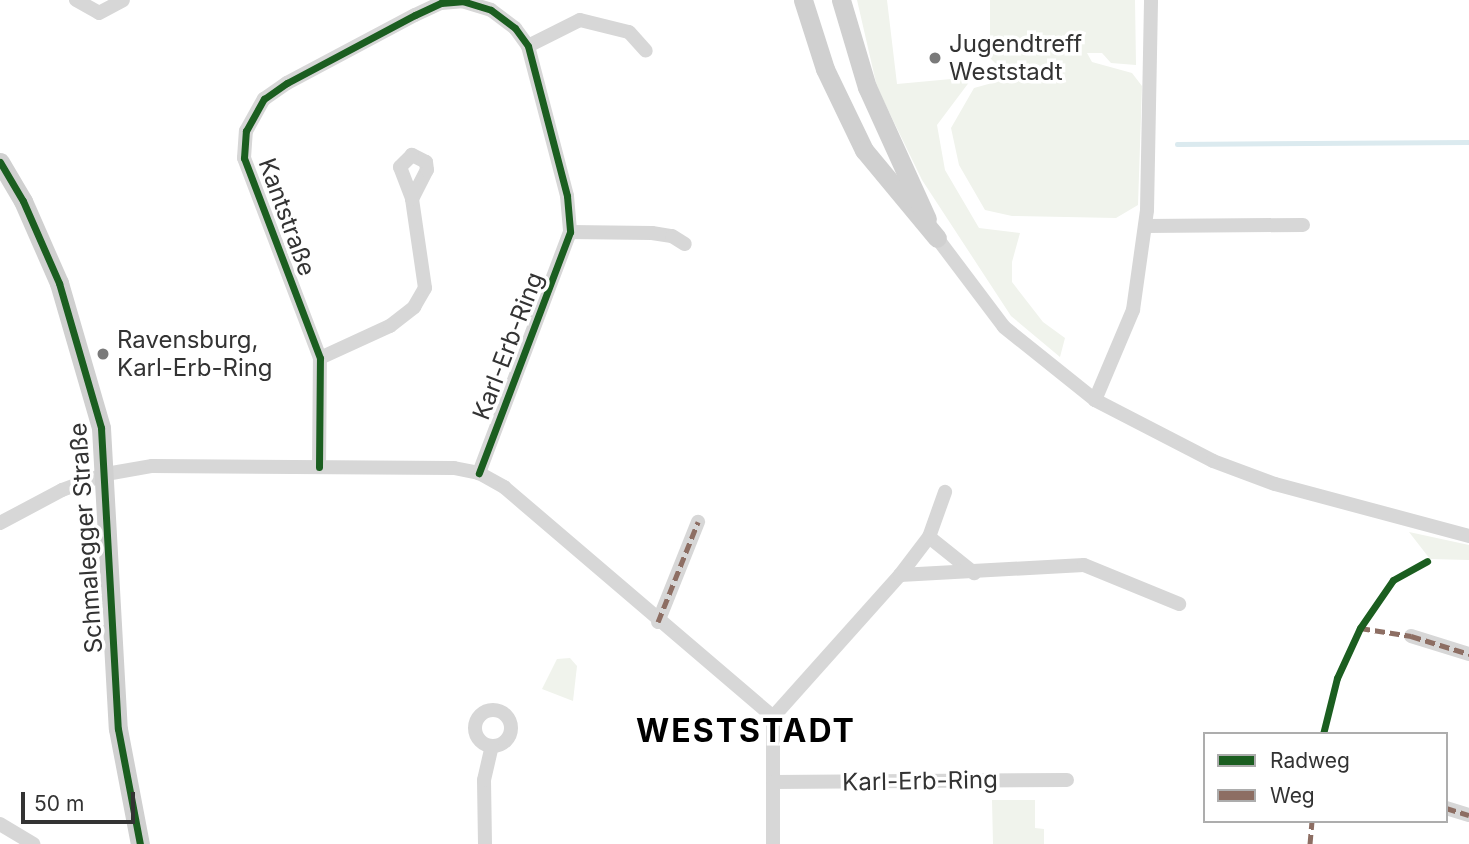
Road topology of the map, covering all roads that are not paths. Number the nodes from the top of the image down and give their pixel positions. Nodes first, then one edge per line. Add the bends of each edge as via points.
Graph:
1 (76, 0) edge
2 (123, 0) edge
3 (803, 0) edge
4 (841, 0) edge
5 (1151, 0) edge
6 (528, 46) junction
7 (646, 51) dead end
8 (0, 162) edge
9 (412, 199) dead end
10 (1303, 225) dead end
11 (1145, 226) junction
12 (570, 232) junction
13 (937, 239) junction
14 (685, 244) dead end
15 (320, 358) junction
16 (1096, 400) junction
17 (319, 467) junction
18 (480, 473) junction
19 (106, 474) junction
20 (945, 492) dead end
21 (698, 522) dead end
22 (0, 523) edge
23 (1469, 536) edge
24 (929, 537) junction
25 (974, 573) junction
26 (900, 575) junction
27 (1179, 604) dead end
28 (658, 622) junction
29 (1411, 636) dead end
30 (1469, 654) edge
31 (774, 717) junction
32 (492, 746) dead end
33 (1068, 780) dead end
34 (774, 782) junction
35 (1448, 809) edge
36 (1469, 815) edge
37 (0, 824) edge
38 (14, 839) edge
39 (33, 844) edge
40 (140, 844) edge
41 (485, 844) edge
42 (774, 844) edge

1 - 2 street via 99,13
3 - 13 street via 825,69 864,150
4 - 13 street via 867,87
5 - 11 street
6 - 7 street via 580,20 629,32
6 - 12 street, Kantstraße via 567,196
6 - 15 street, Kantstraße via 516,28 491,10 462,1 441,3 287,83 258,108 246,131 244,158
8 - 19 street, Schmalegger Straße via 46,249 71,315 101,428
9 - 15 street via 425,288 414,307 390,326
10 - 11 street
11 - 16 street via 1133,310
12 - 14 street via 652,233 673,236
12 - 18 street, Karl-Erb-Ring
13 - 16 street via 1012,335
15 - 17 street, Kantstraße
16 - 23 street via 1237,470 1374,513
17 - 18 street via 454,468
17 - 19 street via 152,466
18 - 28 street via 504,487
19 - 22 street via 62,490
19 - 40 street, Schmalegger Straße via 118,729
20 - 24 street
21 - 28 street
24 - 25 street
24 - 26 street
25 - 26 street
25 - 27 street via 1084,565
26 - 31 street
28 - 31 street
29 - 30 street
31 - 34 street
32 - 41 street via 484,780
33 - 34 street, Karl-Erb-Ring
34 - 42 street
35 - 36 street
37 - 38 street
38 - 39 street

